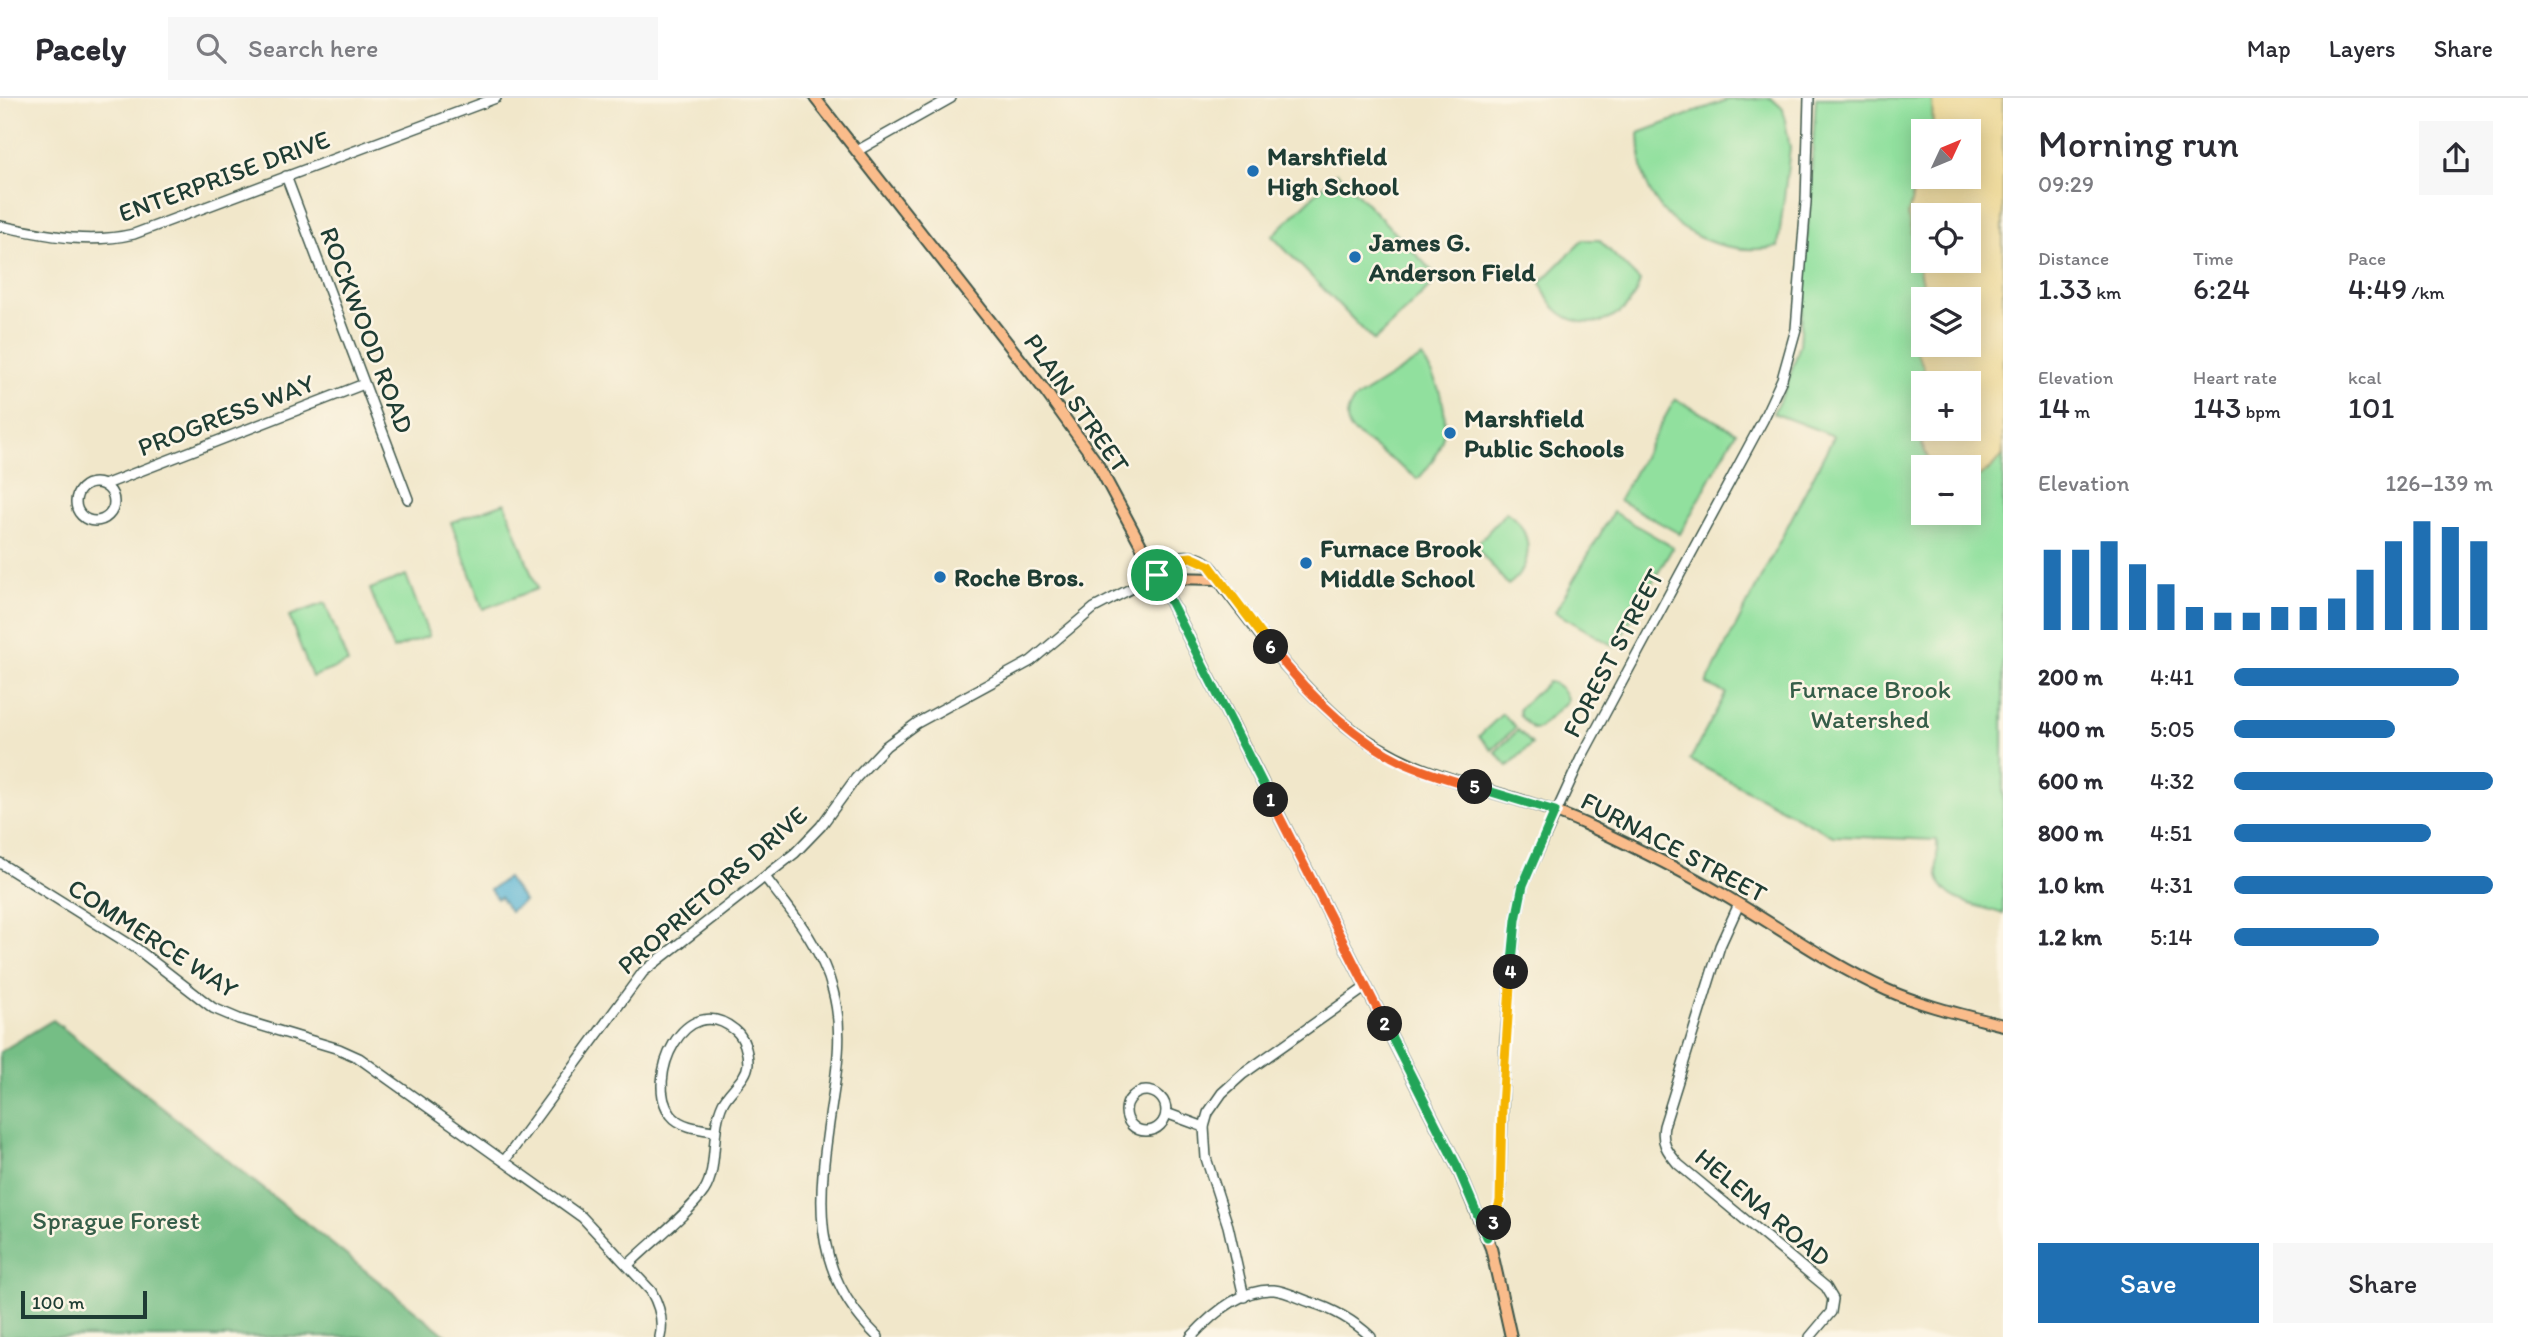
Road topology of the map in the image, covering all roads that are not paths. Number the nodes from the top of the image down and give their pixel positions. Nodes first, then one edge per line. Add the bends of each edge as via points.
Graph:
1 (496, 98) edge
2 (815, 98) edge
3 (951, 98) edge
4 (1810, 98) edge
5 (857, 151) junction
6 (286, 176) junction
7 (0, 226) edge
8 (364, 384) junction
9 (104, 485) junction
10 (408, 499) dead end
11 (1157, 575) junction
12 (1219, 579) junction
13 (1555, 811) junction
14 (0, 863) edge
15 (765, 877) junction
16 (1739, 904) junction
17 (1366, 987) junction
18 (2003, 1026) edge
19 (1166, 1113) junction
20 (1204, 1127) junction
21 (714, 1131) junction
22 (505, 1160) junction
23 (1487, 1237) junction
24 (628, 1265) junction
25 (1244, 1297) junction
26 (660, 1337) edge
27 (878, 1337) edge
28 (1191, 1337) edge
29 (1371, 1337) edge
30 (1511, 1337) edge
31 (1810, 1337) edge

1 - 6 street, ENTERPRISE DRIVE
2 - 5 main road, PLAIN STREET
3 - 5 street
4 - 13 street, FOREST STREET via 1798,313 1786,367 1763,419
5 - 11 main road, PLAIN STREET via 1077,433
6 - 7 street, ENTERPRISE DRIVE via 112,238 73,239
6 - 8 street, ROCKWOOD ROAD
8 - 9 street, PROGRESS WAY
8 - 10 street, ROCKWOOD ROAD
9 - 9 street, PROGRESS WAY via 113,499 111,511 98,520 86,519 77,509 77,496 85,486
11 - 12 main road
11 - 12 main road, FURNACE STREET via 1166,562 1191,557 1209,565
11 - 15 street, PROPRIETORS DRIVE via 1094,608 1031,661 899,736 873,759 808,841
11 - 17 main road, PLAIN STREET
12 - 13 main road, FURNACE STREET via 1294,675 1368,741 1415,768
13 - 16 main road, FURNACE STREET via 1672,866
13 - 23 street, FOREST STREET via 1527,874 1516,920 1503,1074 1500,1201
14 - 22 street, COMMERCE WAY via 137,949 214,1007 359,1058
15 - 22 street, PROPRIETORS DRIVE via 643,972
15 - 27 street via 816,948 833,990 839,1053 821,1181 821,1216 841,1287
16 - 18 main road, FURNACE STREET via 1882,988
16 - 31 street, HELENA ROAD via 1720,946 1663,1141 1678,1164 1826,1287 1833,1299 1831,1311
17 - 20 street via 1237,1079 1214,1103
17 - 23 main road, PLAIN STREET via 1457,1166
19 - 19 street via 1161,1125 1143,1131 1128,1119 1127,1106 1134,1096 1153,1093 1163,1101
19 - 20 street
20 - 25 street via 1206,1158
21 - 21 street via 672,1117 661,1088 676,1037 700,1021 717,1021 735,1030 744,1042 748,1064 723,1103
21 - 24 street via 705,1189
22 - 24 street, COMMERCE WAY via 582,1217
23 - 30 main road, PLAIN STREET
24 - 26 street, COMMERCE WAY via 657,1302 662,1317
25 - 28 street via 1217,1312
25 - 29 street via 1284,1292 1340,1314

